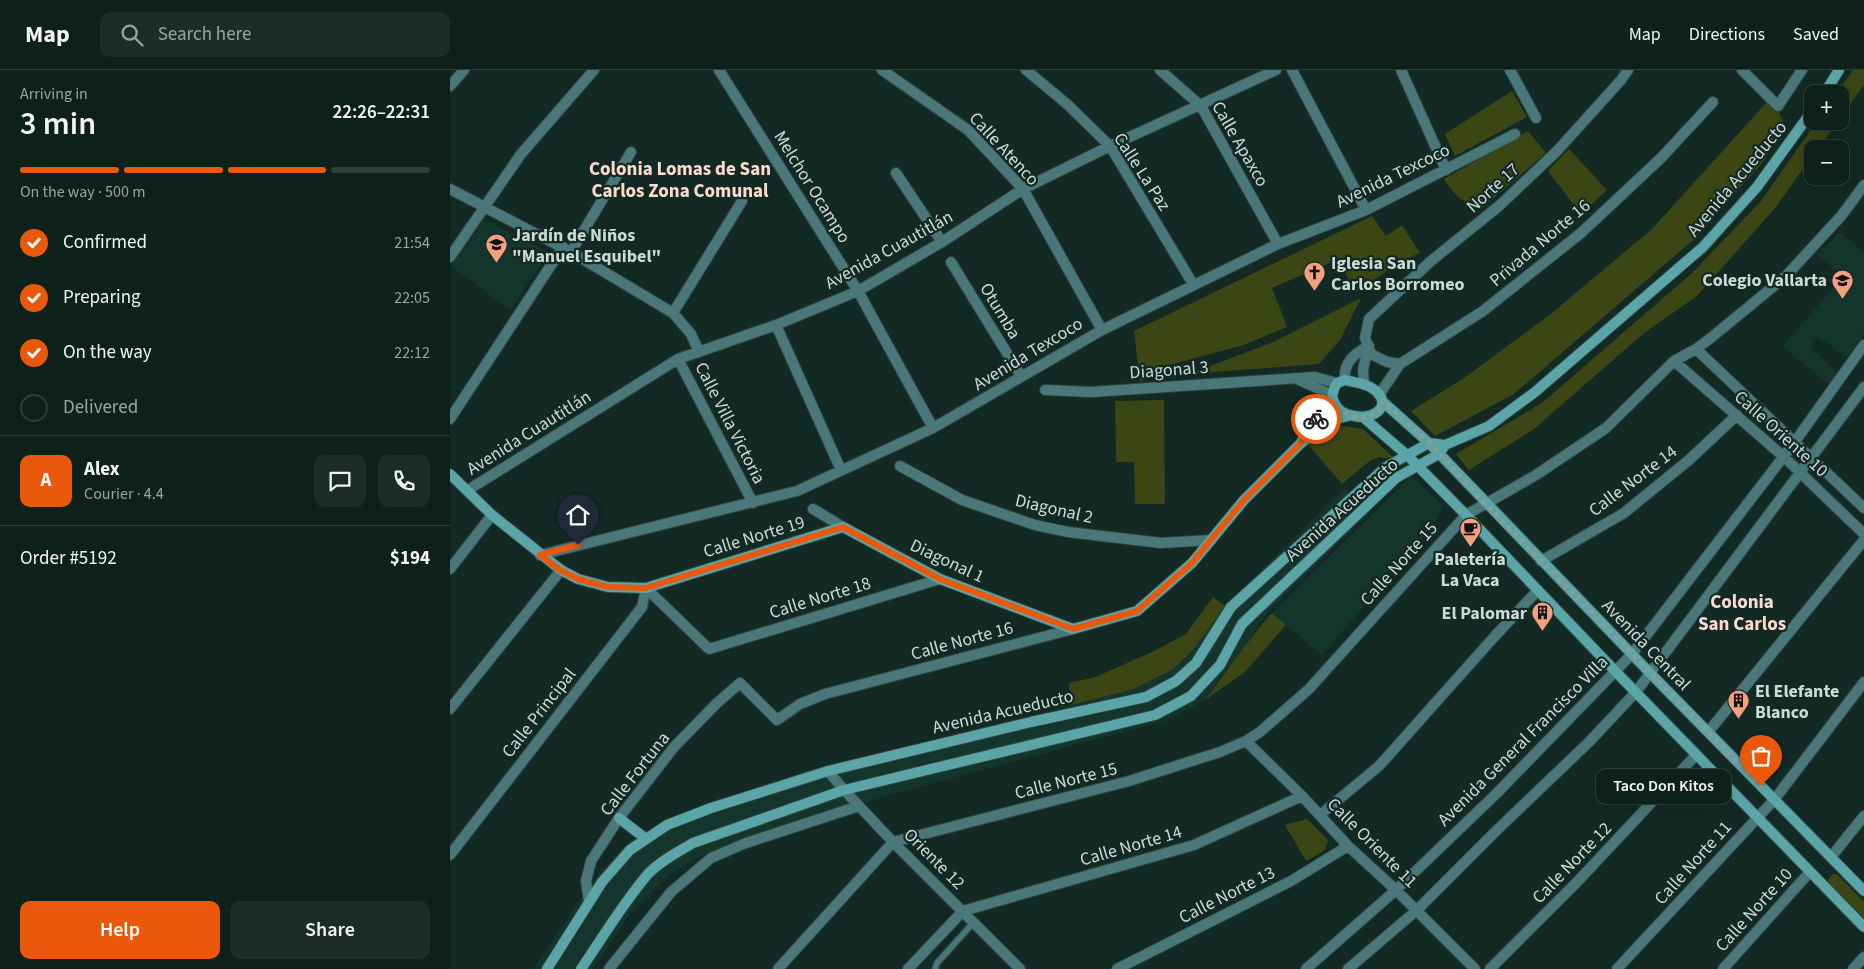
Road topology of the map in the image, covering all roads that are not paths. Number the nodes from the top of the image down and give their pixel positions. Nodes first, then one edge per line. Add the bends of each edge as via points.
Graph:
1 (464, 70) edge
2 (594, 70) edge
3 (719, 70) edge
4 (882, 70) edge
5 (1026, 70) edge
6 (1160, 70) edge
7 (1276, 70) edge
8 (1292, 70) edge
9 (1401, 70) edge
10 (1510, 70) edge
11 (1628, 70) edge
12 (1742, 70) edge
13 (1802, 70) edge
14 (1839, 70) edge
15 (1830, 85) edge
16 (450, 86) edge
17 (1713, 102) dead end
18 (1201, 106) junction
19 (1536, 118) dead end
20 (1804, 122) edge
21 (1515, 134) dead end
22 (1110, 146) junction
23 (631, 152) dead end
24 (1446, 170) junction
25 (896, 172) dead end
26 (1864, 185) edge
27 (450, 189) edge
28 (1023, 189) junction
29 (742, 201) dead end
30 (485, 206) junction
31 (1366, 210) junction
32 (942, 242) junction
33 (1278, 244) junction
34 (567, 250) junction
35 (450, 257) edge
36 (952, 262) dead end
37 (1193, 284) junction
38 (858, 291) junction
39 (673, 314) junction
40 (776, 325) junction
41 (1102, 330) junction
42 (1864, 345) edge
43 (1369, 346) junction
44 (1696, 349) junction
45 (699, 352) junction
46 (678, 359) junction
47 (1674, 361) junction
48 (1397, 368) junction
49 (1021, 376) junction
50 (1296, 379) junction
51 (1342, 382) junction
52 (1364, 385) junction
53 (1864, 387) edge
54 (1045, 390) dead end
55 (1332, 397) junction
56 (1381, 398) junction
57 (1351, 415) junction
58 (1737, 415) junction
59 (1364, 418) junction
60 (450, 419) edge
61 (933, 428) junction
62 (1430, 443) junction
63 (1794, 443) junction
64 (1300, 444) junction
65 (1442, 450) junction
66 (1408, 456) junction
67 (1784, 458) junction
68 (1812, 458) junction
69 (1417, 465) junction
70 (900, 466) dead end
71 (841, 470) junction
72 (1800, 473) junction
73 (450, 474) edge
74 (468, 490) junction
75 (752, 503) junction
76 (1485, 503) junction
77 (1864, 508) edge
78 (813, 509) dead end
79 (1466, 514) junction
80 (492, 515) junction
81 (843, 527) junction
82 (1864, 534) edge
83 (1211, 540) junction
84 (1864, 540) edge
85 (540, 555) junction
86 (1541, 561) junction
87 (450, 570) edge
88 (560, 570) junction
89 (940, 579) junction
90 (646, 588) junction
91 (1538, 590) junction
92 (1073, 629) junction
93 (1632, 654) junction
94 (1616, 672) junction
95 (1651, 674) junction
96 (1864, 682) edge
97 (740, 683) joint
98 (1636, 692) junction
99 (450, 709) edge
100 (1709, 731) junction
101 (1246, 741) junction
102 (1696, 755) junction
103 (828, 770) junction
104 (844, 790) junction
105 (1302, 796) junction
106 (1774, 800) junction
107 (859, 806) junction
108 (1320, 815) junction
109 (1864, 816) edge
110 (1758, 817) junction
111 (619, 818) junction
112 (646, 839) junction
113 (893, 842) junction
114 (1348, 846) junction
115 (450, 855) edge
116 (1831, 857) junction
117 (1810, 872) junction
118 (1396, 890) junction
119 (1864, 891) edge
120 (588, 902) junction
121 (1417, 910) junction
122 (963, 911) junction
123 (974, 922) junction
124 (1864, 927) edge
125 (1864, 957) edge
126 (547, 969) edge
127 (581, 969) edge
128 (609, 969) edge
129 (778, 969) edge
130 (908, 969) edge
131 (935, 969) edge
132 (1020, 969) edge
133 (1117, 969) edge
134 (1306, 969) edge
135 (1348, 969) edge
136 (1475, 969) edge
137 (1490, 969) edge
138 (1617, 969) edge
139 (1723, 969) edge
140 (1853, 969) edge

1 - 16 street
2 - 30 street via 520,154
3 - 38 street, Melchor Ocampo
4 - 28 street, Calle Atenco via 968,130
5 - 22 street, Calle La Paz
6 - 18 street, Calle Apaxco
7 - 18 street, Avenida Cuautitlán
8 - 31 street
9 - 24 street
10 - 19 street
11 - 43 street, Norte 17 via 1557,151 1369,319 1365,338
12 - 13 street, Avenida Acueducto via 1778,106
14 - 15 street
17 - 48 street, Privada Norte 16 via 1661,158 1581,233 1483,311
18 - 22 street, Avenida Cuautitlán
18 - 33 street, Calle Apaxco
20 - 65 street, Avenida Acueducto via 1757,187 1703,247 1535,392 1489,426
21 - 24 street, Avenida Texcoco
22 - 28 street, Avenida Cuautitlán
22 - 37 street, Calle La Paz
23 - 34 street
24 - 31 street, Avenida Texcoco
25 - 32 street
26 - 44 street, Calle Norte 15 via 1842,215 1786,276
27 - 30 street
28 - 32 street, Avenida Cuautitlán
28 - 41 street, Calle Atenco
29 - 39 street
30 - 34 street
30 - 35 street
31 - 33 street, Avenida Texcoco
32 - 38 street, Avenida Cuautitlán
33 - 37 street, Avenida Texcoco
34 - 39 street
34 - 60 street
36 - 49 street, Otumba
37 - 41 street, Avenida Texcoco
38 - 40 street, Avenida Cuautitlán
38 - 61 street, Melchor Ocampo
39 - 45 street via 691,334
40 - 45 street, Avenida Cuautitlán
40 - 71 street
41 - 49 street, Avenida Texcoco
42 - 63 street, Avenida General Francisco Villa
43 - 48 street via 1372,354
43 - 51 street via 1351,357
43 - 52 street via 1363,370
44 - 47 street, Calle Norte 15
44 - 63 street, Calle Oriente 10
45 - 46 street, Avenida Cuautitlán
46 - 74 street, Avenida Cuautitlán
46 - 75 street, Calle Villa Victoria
47 - 58 street, Calle Oriente 10
47 - 76 street, Calle Norte 15 via 1606,428 1536,475
48 - 56 street, Privada Norte 16
49 - 61 street, Avenida Texcoco
50 - 51 street, Diagonal 3 via 1315,377
50 - 54 street, Diagonal 3 via 1091,392
50 - 55 street, Diagonal 3
51 - 52 street
51 - 55 street via 1333,390
52 - 56 street
53 - 68 street
55 - 57 street via 1339,410
55 - 64 street, Calle Norte 16
56 - 59 street via 1382,408
56 - 62 street, Avenida Central
57 - 59 street
57 - 64 street, Calle Norte 16 via 1330,421
58 - 67 street, Calle Oriente 10
58 - 86 street, Calle Norte 14 via 1689,460 1624,512
59 - 66 street
61 - 71 street, Avenida Texcoco
62 - 65 street, Avenida Central
62 - 66 street, Avenida Acueducto
63 - 67 street, Avenida General Francisco Villa
63 - 68 street, Calle Oriente 10
64 - 83 street, Calle Norte 16 via 1244,500
65 - 69 street, Avenida Acueducto
65 - 76 street, Avenida Central
66 - 69 street
66 - 103 street, Avenida Acueducto via 1386,467 1231,607 1196,663 1176,681 1146,697
67 - 72 street, Calle Oriente 10
67 - 93 street, Avenida General Francisco Villa
68 - 72 street
68 - 77 street, Calle Oriente 10
69 - 79 street
69 - 104 street, Avenida Acueducto via 1396,478 1242,624 1220,665 1191,696 1155,715
70 - 83 street, Diagonal 2 via 962,500 1035,525 1161,543
71 - 75 street, Avenida Texcoco via 797,490
72 - 82 street, Calle Oriente 10
72 - 95 street
73 - 74 street, Calle Norte 19
74 - 80 street, Calle Norte 19
75 - 85 street, Avenida Texcoco
76 - 79 street, Calle Norte 15
76 - 86 street, Avenida Central
78 - 81 street, Diagonal 1
79 - 91 street
79 - 101 street, Calle Norte 15 via 1309,689
80 - 85 street, Calle Norte 19
80 - 87 street
81 - 89 street, Diagonal 1
81 - 90 street, Calle Norte 19
83 - 92 street, Calle Norte 16 via 1192,563 1137,611
84 - 100 street
85 - 88 street, Calle Norte 19
86 - 93 street, Avenida Central
88 - 90 street, Calle Norte 19 via 608,587
88 - 99 street
89 - 90 street, Calle Norte 18 via 709,649
89 - 92 street, Diagonal 1
90 - 115 street, Calle Principal via 642,607
91 - 94 street
91 - 108 street via 1379,766
92 - 97 street, Calle Norte 16 via 825,694 800,704 777,720
93 - 94 street, Avenida General Francisco Villa
93 - 95 street, Avenida Central
94 - 98 street
94 - 118 street, Avenida General Francisco Villa
95 - 98 street
95 - 100 street, Avenida Central
96 - 106 street, Calle Norte 11
97 - 111 street, Calle Fortuna via 674,747
98 - 102 street
98 - 121 street via 1590,742
100 - 106 street, Avenida Central
101 - 105 street, Calle Oriente 11
101 - 113 street, Calle Norte 15 via 1129,781
102 - 110 street
102 - 137 street, Calle Norte 12
103 - 104 street, Oriente 12
103 - 112 street, Avenida Acueducto via 711,808 667,825
104 - 107 street, Oriente 12
104 - 127 street, Avenida Acueducto via 693,844 671,856 649,873
105 - 108 street, Calle Oriente 11
105 - 122 street, Calle Norte 14 via 1194,845
106 - 110 street, Calle Norte 11
106 - 116 street, Avenida Central
107 - 113 street, Oriente 12
107 - 128 street via 746,843 711,858 671,892
108 - 114 street, Calle Oriente 11
109 - 116 street
110 - 117 street
110 - 138 street, Calle Norte 11
111 - 112 street
111 - 120 street, Calle Fortuna via 591,861 586,881
112 - 120 street, Avenida Acueducto via 630,850
113 - 122 street, Oriente 12
113 - 129 street
114 - 118 street, Calle Oriente 11
114 - 133 street, Calle Norte 13 via 1291,881
116 - 119 street, Avenida Central
117 - 124 street
117 - 139 street, Calle Norte 10
118 - 121 street, Calle Oriente 11
118 - 134 street, Avenida General Francisco Villa
120 - 126 street, Avenida Acueducto
121 - 135 street
121 - 136 street, Calle Oriente 11
122 - 123 street, Oriente 12
122 - 130 street
123 - 131 lane
123 - 132 street, Oriente 12
125 - 140 street

